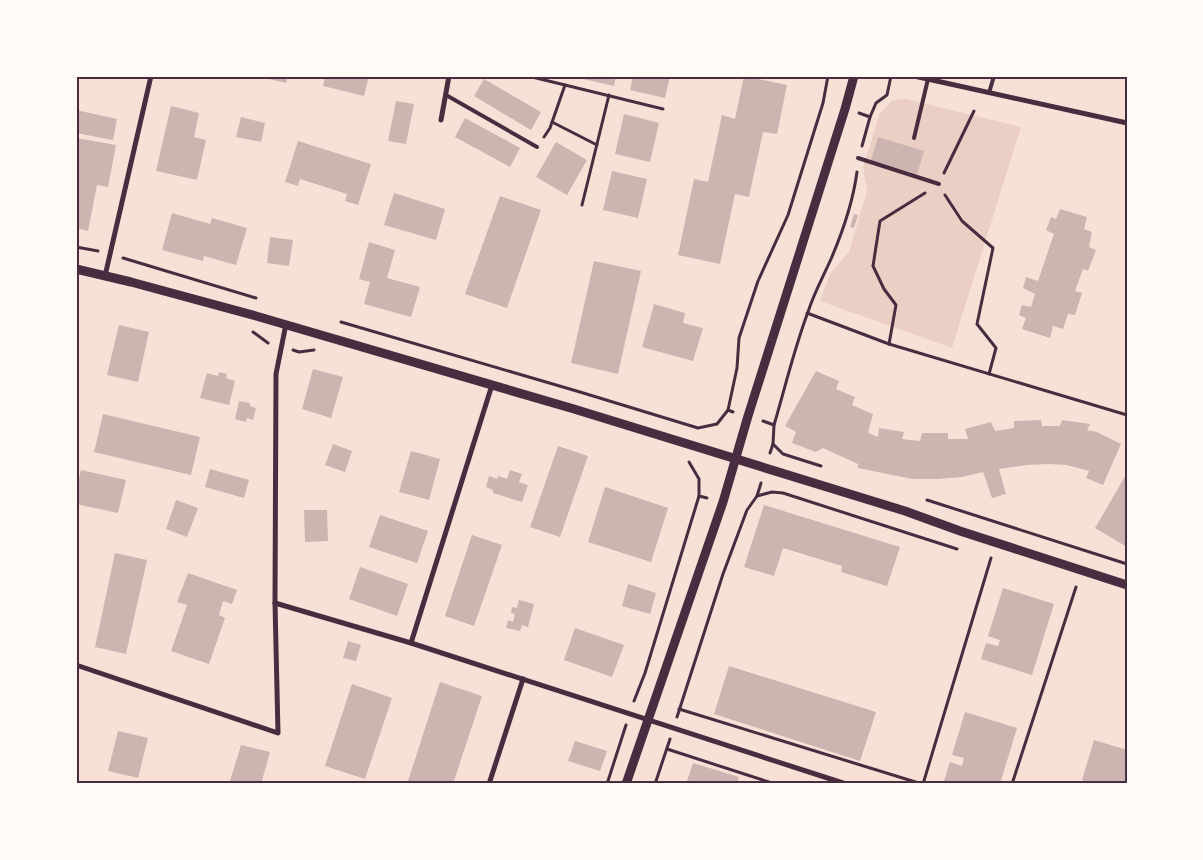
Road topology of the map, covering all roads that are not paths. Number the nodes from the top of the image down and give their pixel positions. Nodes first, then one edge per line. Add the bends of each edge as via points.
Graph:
1 (151, 76) edge
2 (449, 76) edge
3 (854, 76) edge
4 (914, 76) edge
5 (994, 76) edge
6 (928, 79) junction
7 (989, 93) junction
8 (446, 95) junction
9 (440, 120) dead end
10 (1127, 123) edge
11 (914, 138) dead end
12 (538, 147) road end
13 (858, 158) road end
14 (939, 184) road end
15 (76, 269) edge
16 (105, 276) junction
17 (286, 324) junction
18 (492, 385) junction
19 (735, 458) junction
20 (1127, 585) edge
21 (275, 603) junction
22 (411, 642) junction
23 (76, 665) edge
24 (524, 679) junction
25 (648, 719) junction
26 (489, 784) edge
27 (626, 784) edge
28 (846, 784) edge

1 - 16 street
2 - 8 street
3 - 19 street
4 - 6 street
5 - 7 lane
6 - 7 street
6 - 11 lane
7 - 10 street
8 - 9 street
8 - 12 lane
13 - 14 lane
15 - 16 street
16 - 17 street
17 - 18 street
17 - 21 street via 276,374
18 - 19 street
18 - 22 street
19 - 20 street
19 - 25 street via 723,502
21 - 22 street
21 - 23 street via 278,733
22 - 24 street
24 - 25 street
24 - 26 street
25 - 27 street
25 - 28 street

